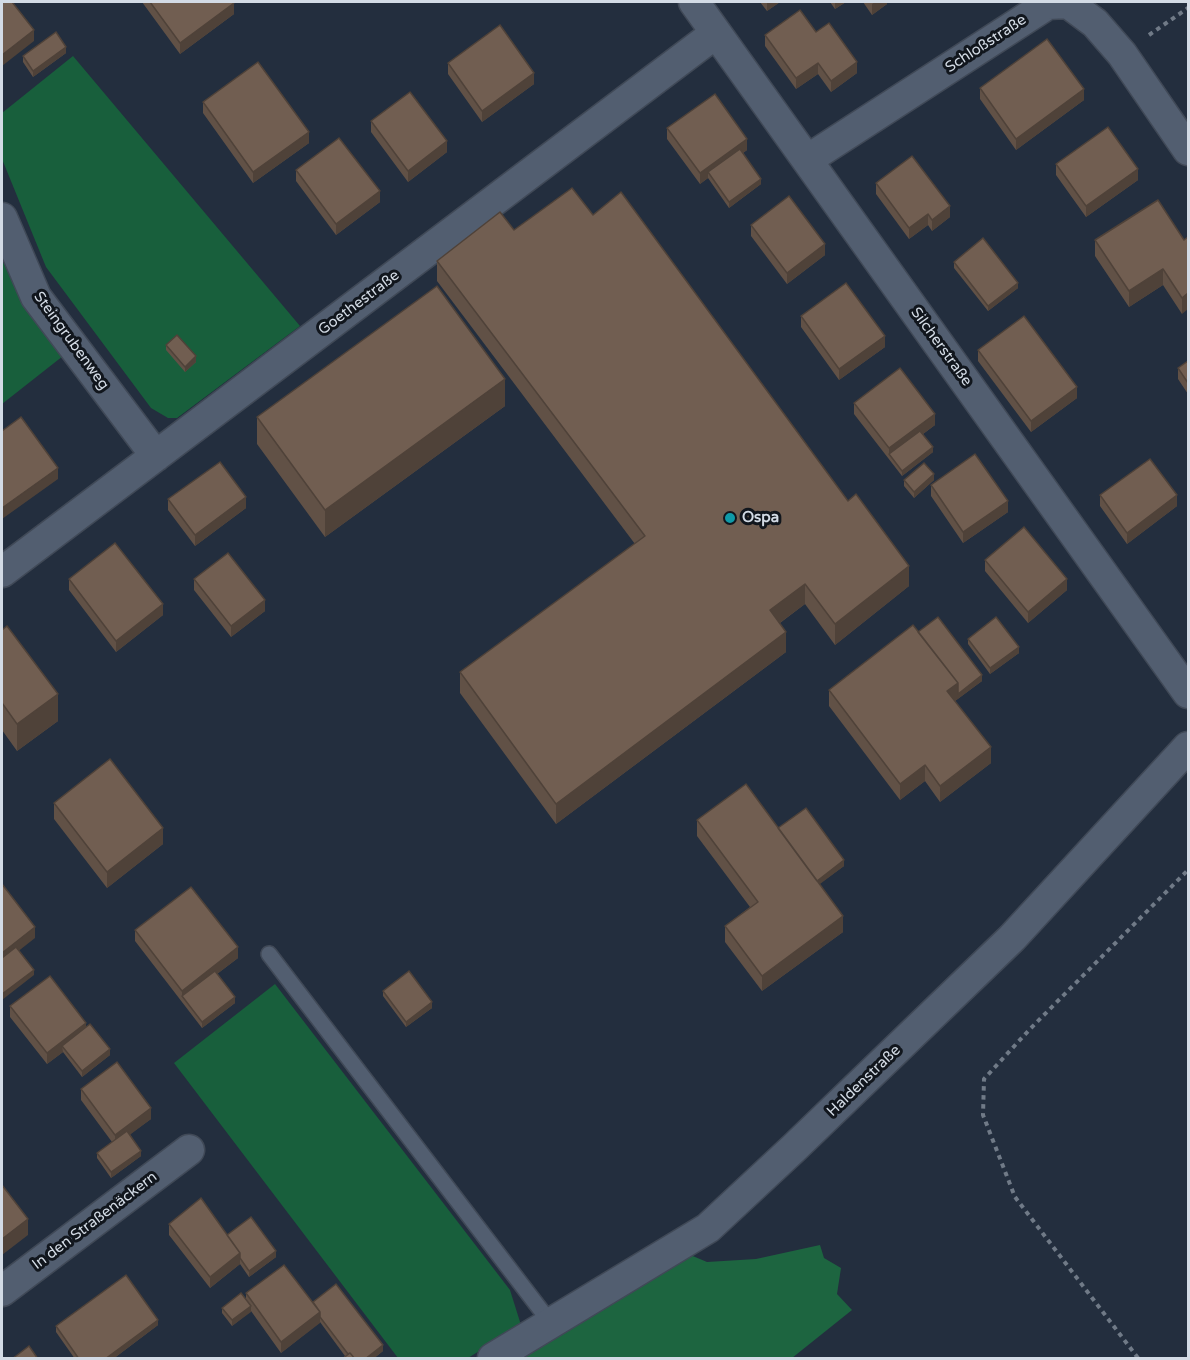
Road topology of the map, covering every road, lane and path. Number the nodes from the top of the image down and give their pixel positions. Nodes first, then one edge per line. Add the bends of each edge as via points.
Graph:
1 (694, 2) edge
2 (1188, 8) edge
3 (716, 33) junction
4 (1122, 54) junction
5 (1188, 150) edge
6 (807, 160) junction
7 (2, 218) edge
8 (156, 456) junction
9 (2, 572) edge
10 (1188, 693) edge
11 (1188, 747) edge
12 (1188, 870) edge
13 (269, 954) dead end
14 (189, 1150) dead end
15 (2, 1291) edge
16 (550, 1322) junction
17 (493, 1359) edge
18 (1138, 1359) edge

1 - 3 street, Silcherstraße
2 - 4 path
3 - 6 street, Silcherstraße
3 - 8 street, Goethestraße
4 - 5 street, Schloßstraße
4 - 6 street, Schloßstraße via 1095,23 1068,3 1048,4
6 - 10 street, Silcherstraße
7 - 8 street, Steingrubenweg via 36,297
8 - 9 street, Goethestraße
11 - 16 street, Haldenstraße via 1012,938 708,1228
12 - 18 path via 984,1079 983,1115 1015,1197
13 - 16 lane
14 - 15 street, In den Straßenäckern
16 - 17 street, Haldenstraße

